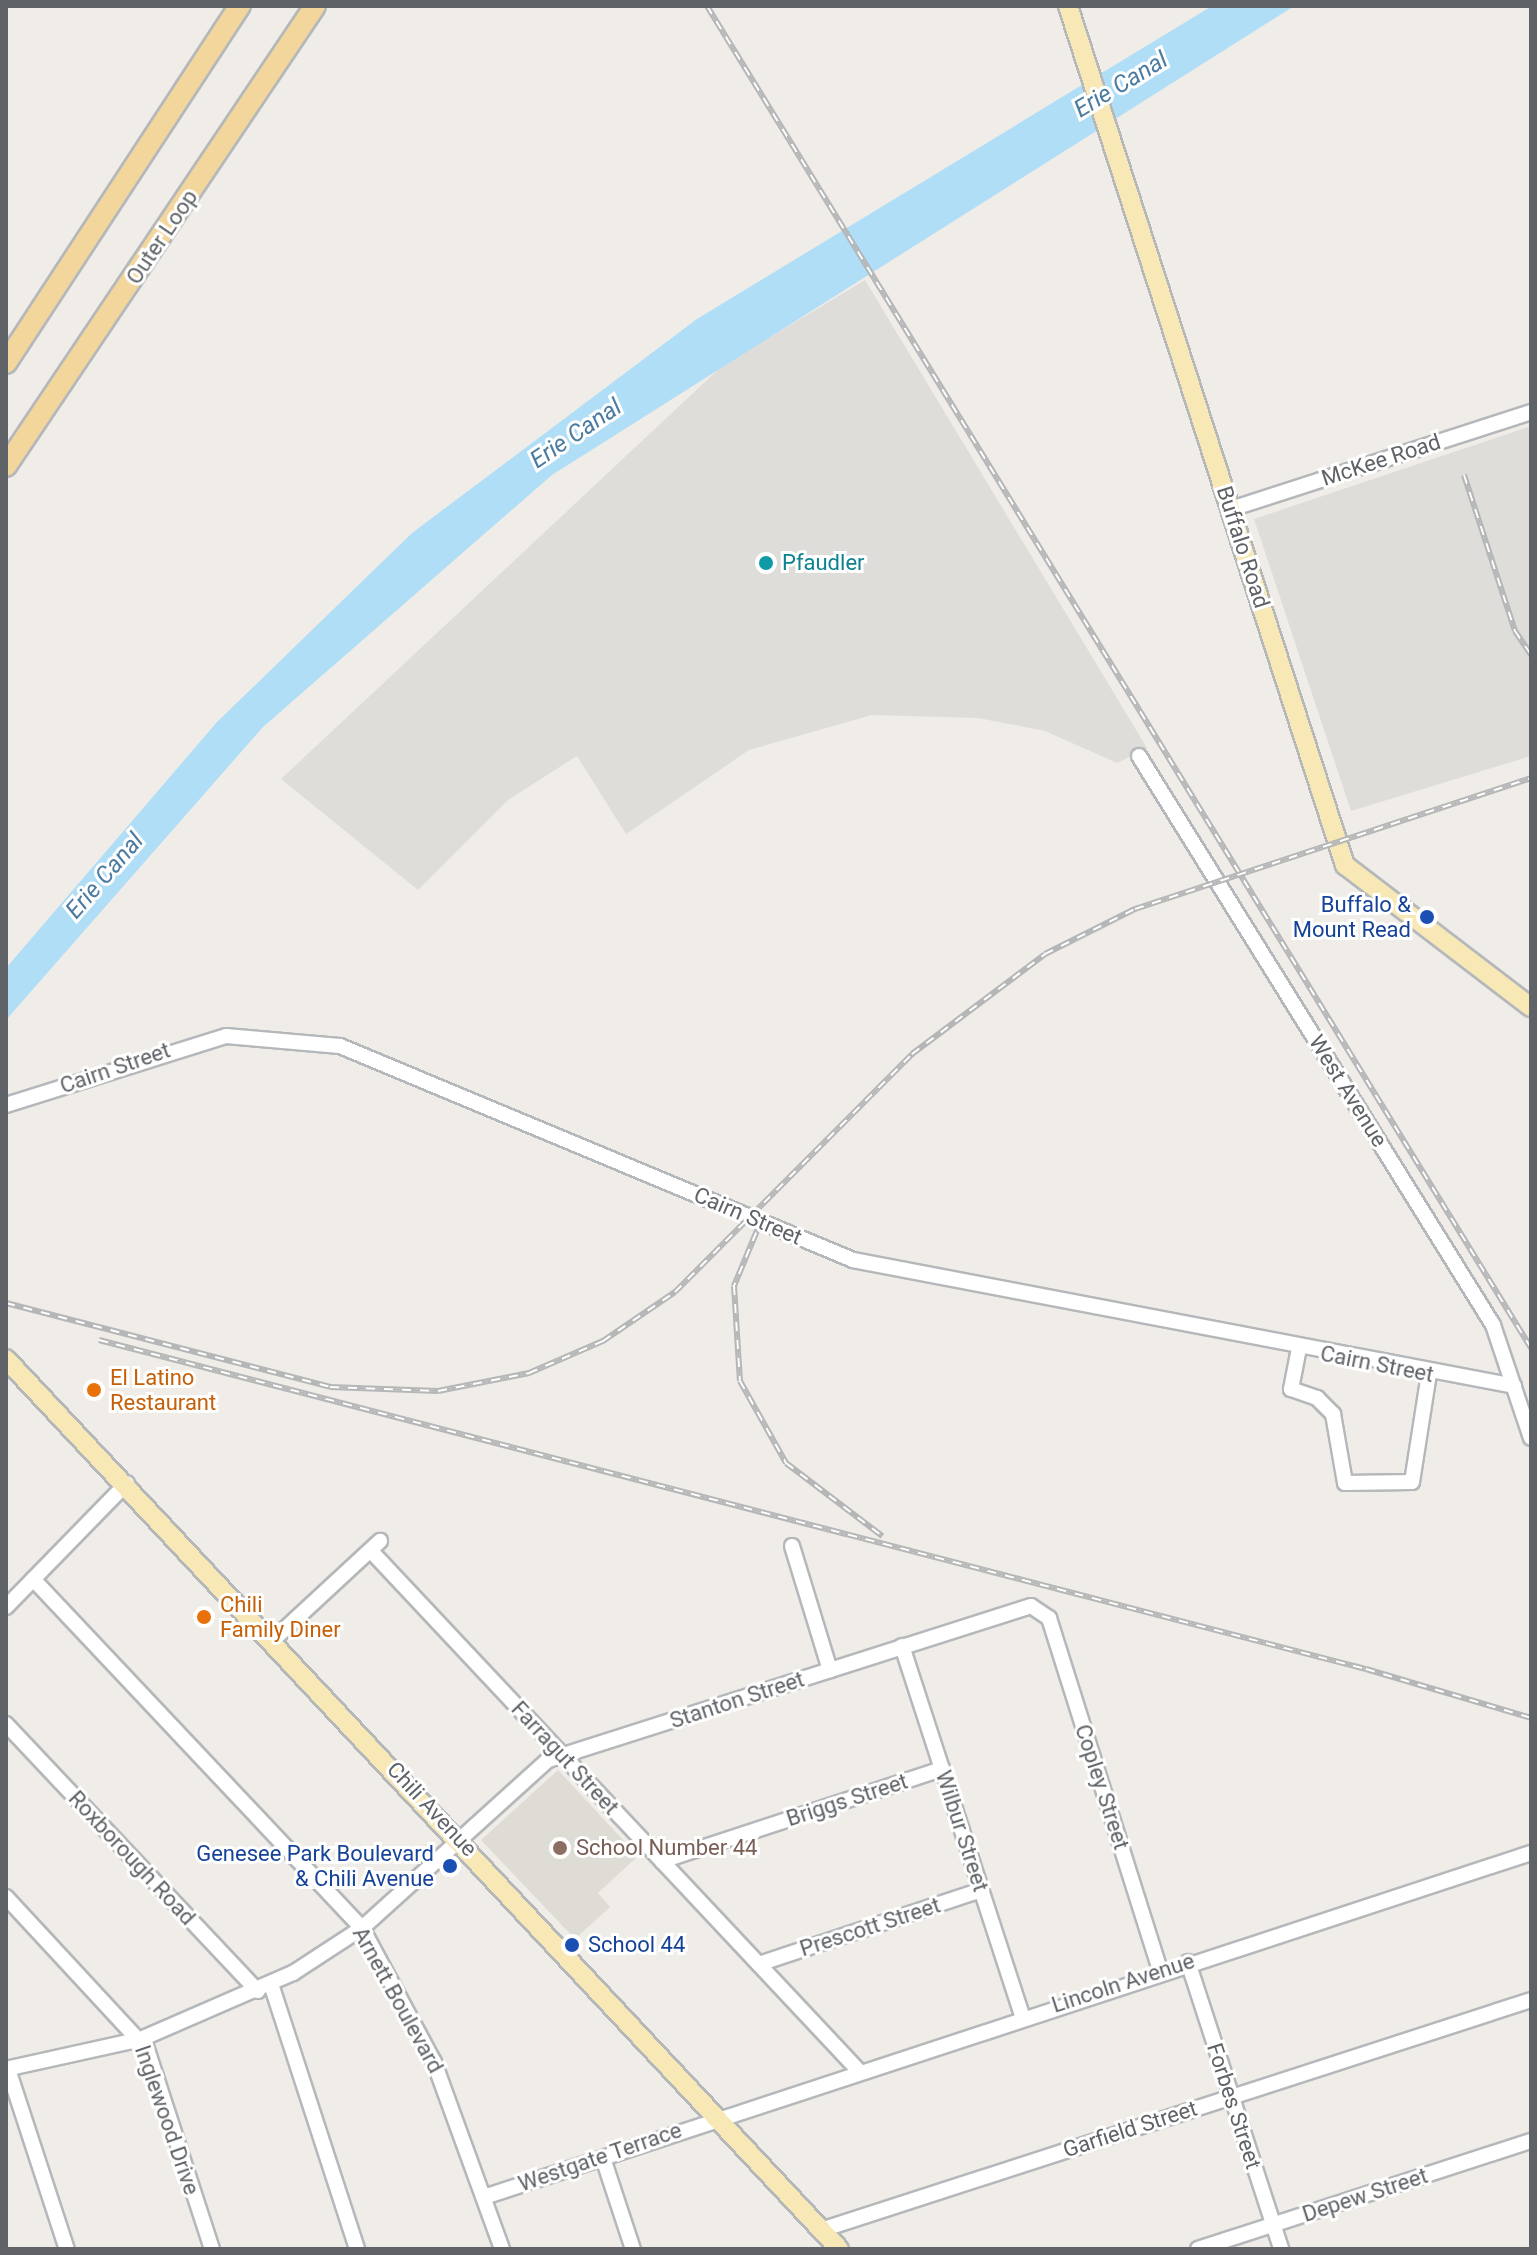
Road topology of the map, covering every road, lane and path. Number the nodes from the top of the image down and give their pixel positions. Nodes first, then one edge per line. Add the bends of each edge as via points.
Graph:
1 (240, 6) edge
2 (315, 6) edge
3 (1068, 6) edge
4 (6, 363) edge
5 (1531, 412) edge
6 (6, 466) edge
7 (1231, 509) junction
8 (1139, 756) dead end
9 (1531, 1007) edge
10 (6, 1105) edge
11 (6, 1348) edge
12 (1299, 1348) junction
13 (6, 1359) edge
14 (22, 1372) junction
15 (1429, 1374) junction
16 (1514, 1386) junction
17 (1531, 1438) edge
18 (127, 1483) junction
19 (792, 1546) dead end
20 (33, 1579) junction
21 (6, 1607) edge
22 (1039, 1607) joint
23 (273, 1640) junction
24 (902, 1646) junction
25 (830, 1670) junction
26 (6, 1724) edge
27 (562, 1756) junction
28 (942, 1769) junction
29 (461, 1840) junction
30 (1531, 1853) edge
31 (662, 1861) junction
32 (981, 1890) junction
33 (6, 1897) edge
34 (362, 1928) junction
35 (1188, 1962) junction
36 (759, 1964) junction
37 (1160, 1971) junction
38 (265, 1988) junction
39 (1531, 2000) edge
40 (1022, 2016) junction
41 (141, 2039) junction
42 (7, 2069) edge
43 (858, 2070) junction
44 (1231, 2096) junction
45 (717, 2116) junction
46 (1531, 2141) edge
47 (603, 2158) junction
48 (484, 2197) junction
49 (1273, 2225) junction
50 (821, 2230) junction
51 (67, 2249) edge
52 (212, 2249) edge
53 (357, 2249) edge
54 (502, 2249) edge
55 (633, 2249) edge
56 (839, 2249) edge
57 (1198, 2249) edge
58 (1281, 2249) edge

1 - 4 highway
2 - 6 highway, Outer Loop
3 - 7 main road, Buffalo Road
5 - 7 street, McKee Road
7 - 9 main road, Buffalo Road via 1345,865
8 - 16 street, West Avenue via 1477,1298
10 - 12 street, Cairn Street via 226,1036 329,1044 853,1260
11 - 14 main road, Chili Avenue
12 - 15 street, Cairn Street
12 - 15 street via 1291,1389 1317,1398 1333,1414 1345,1483 1412,1482
13 - 14 main road, Chili Avenue
14 - 18 main road, Chili Avenue
15 - 16 street, Cairn Street
16 - 17 street, West Avenue
18 - 20 street
18 - 23 main road, Chili Avenue
19 - 25 street
20 - 21 street
20 - 34 street, Arnett Boulevard
22 - 24 street, Stanton Street
22 - 37 street, Copley Street via 1049,1618
23 - 27 street, Farragut Street via 375,1546
23 - 29 main road, Chili Avenue
24 - 25 street, Stanton Street
24 - 28 street, Wilbur Street
25 - 27 street, Stanton Street
26 - 38 street, Roxborough Road
27 - 29 street, Stanton Street via 543,1763
27 - 31 street, Farragut Street
28 - 31 street, Briggs Street
28 - 32 street, Wilbur Street
29 - 34 street, Stanton Street
29 - 45 main road, Chili Avenue
30 - 35 street, Lincoln Avenue
31 - 36 street, Farragut Street
32 - 36 street, Prescott Street
32 - 40 street, Wilbur Street
33 - 41 street, Inglewood Drive
34 - 38 street, Stanton Street
34 - 48 street, Arnett Boulevard via 434,2062
35 - 37 street, Lincoln Avenue
35 - 44 street, Forbes Street
36 - 43 street, Farragut Street
37 - 40 street, Lincoln Avenue
38 - 41 street, Stanton Street
38 - 53 street, Roxborough Road
39 - 44 street, Garfield Street
40 - 43 street, Lincoln Avenue
41 - 42 street, Stanton Street
41 - 52 street, Inglewood Drive
42 - 51 street
43 - 45 street, Lincoln Avenue
44 - 49 street, Forbes Street
44 - 50 street, Garfield Street
45 - 47 street, Westgate Terrace
45 - 50 main road, Chili Avenue
46 - 49 street, Depew Street
47 - 48 street, Westgate Terrace
47 - 55 street
48 - 54 street, Arnett Boulevard
49 - 57 street, Depew Street
49 - 58 street, Forbes Street
50 - 56 main road, Chili Avenue

